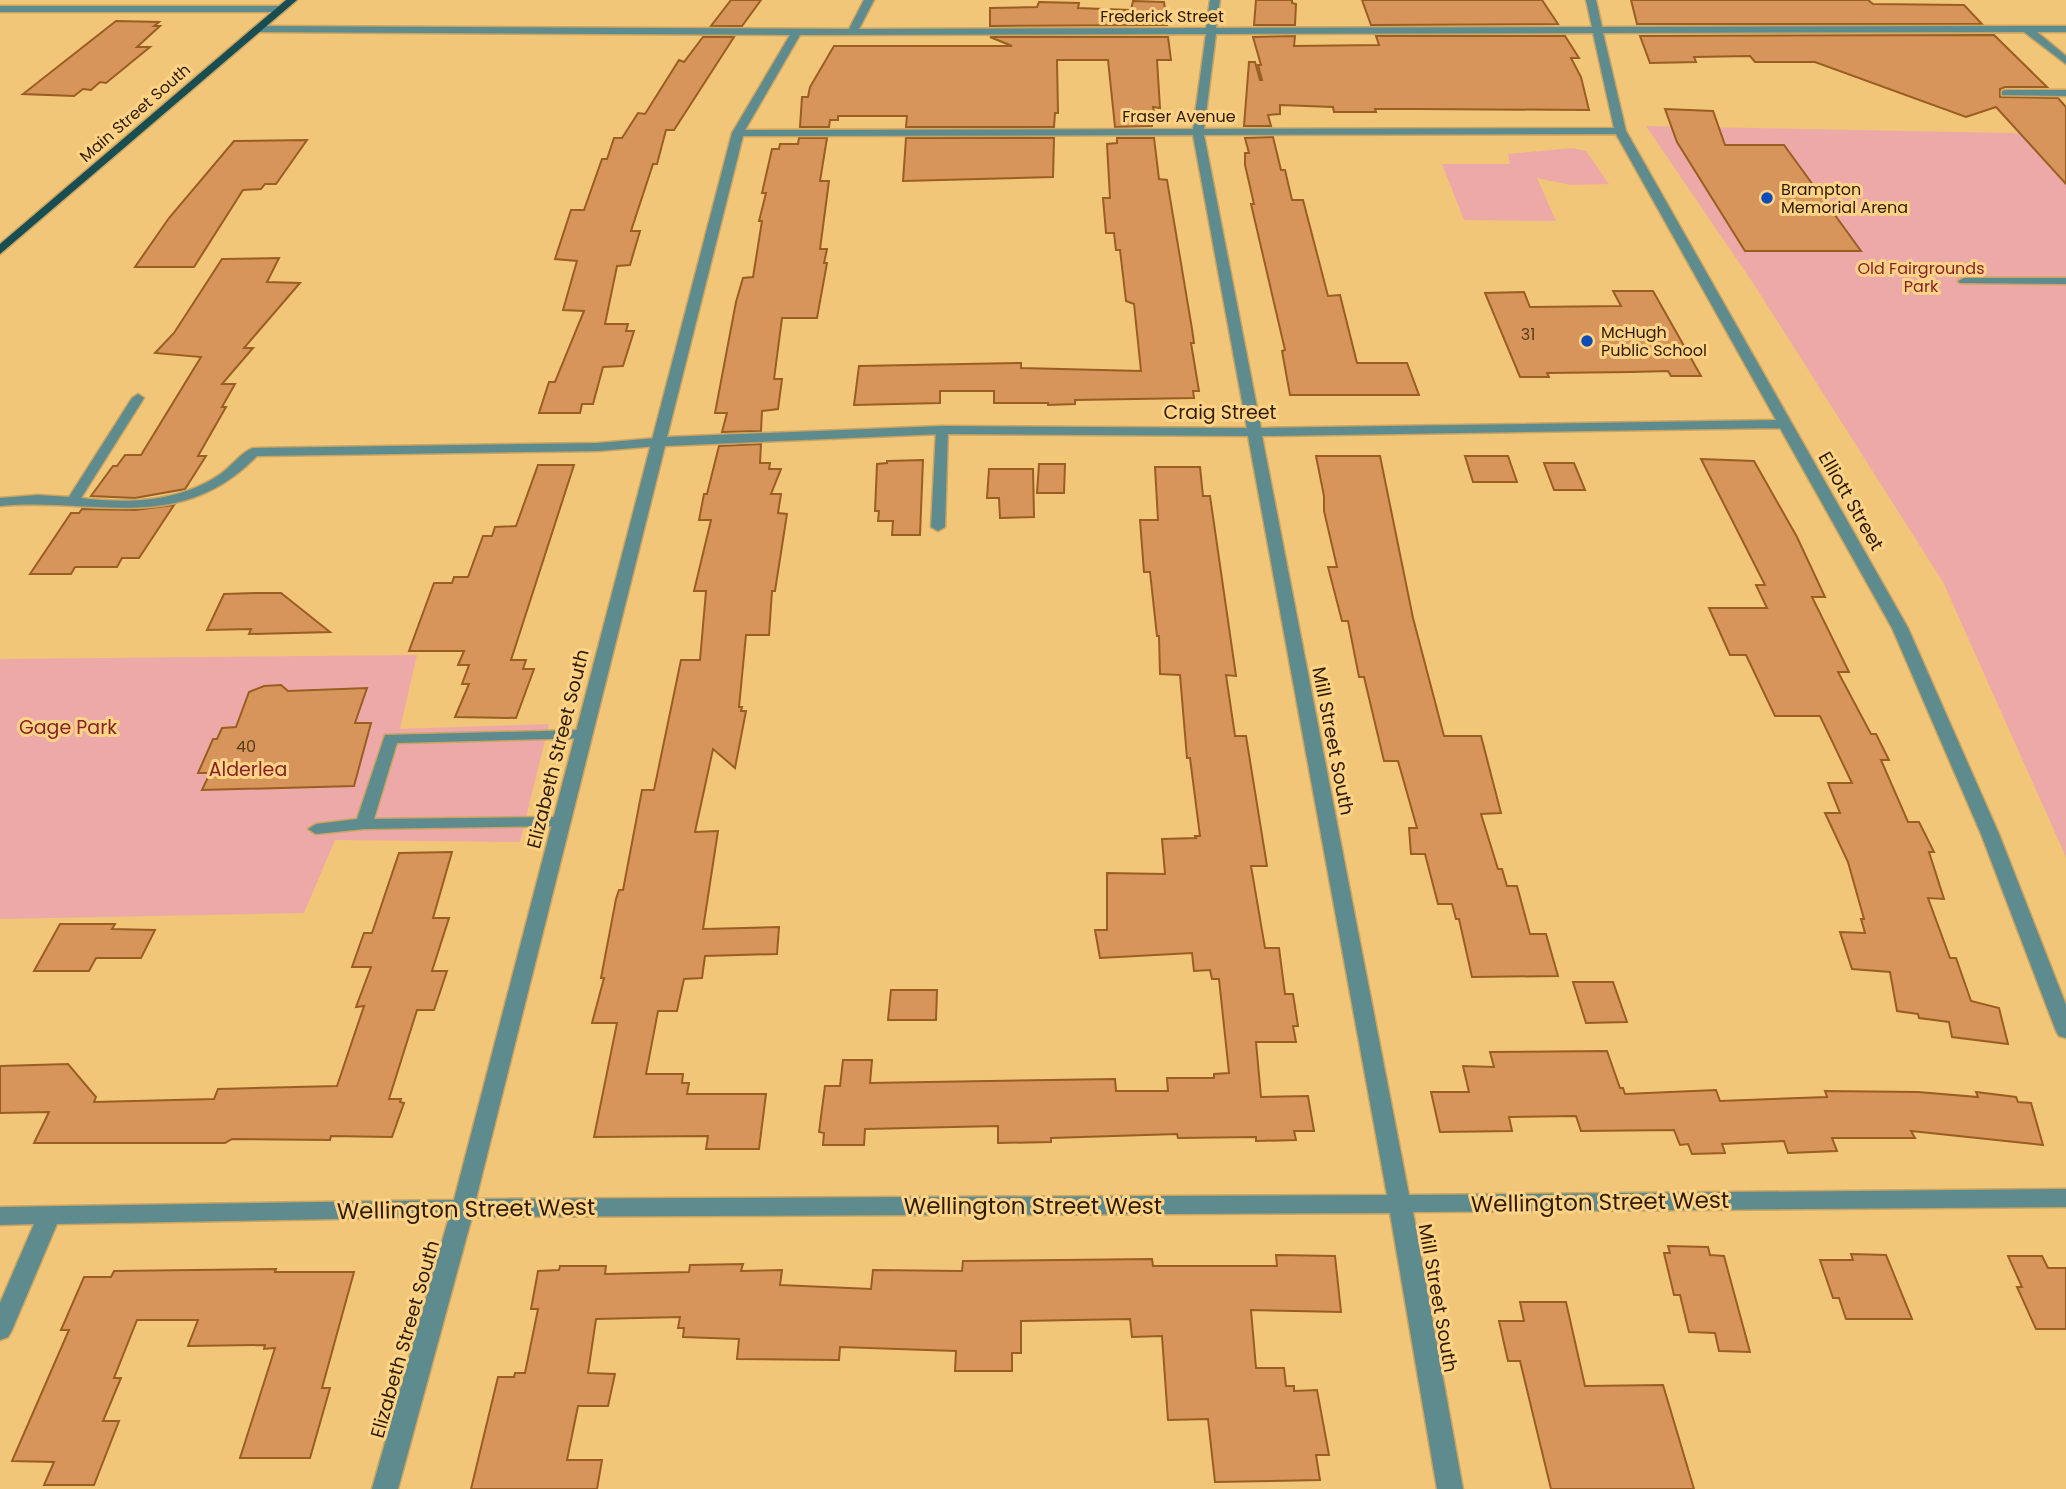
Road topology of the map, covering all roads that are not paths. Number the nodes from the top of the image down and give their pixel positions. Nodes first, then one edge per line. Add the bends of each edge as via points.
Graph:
1 (292, 0) edge
2 (869, 0) edge
3 (1215, 0) edge
4 (1591, 0) edge
5 (0, 9) edge
6 (281, 9) junction
7 (258, 29) junction
8 (2066, 29) edge
9 (2028, 30) junction
10 (797, 32) junction
11 (852, 32) junction
12 (1210, 32) junction
13 (1597, 32) junction
14 (2066, 61) edge
15 (2007, 93) dead end
16 (2066, 93) edge
17 (1620, 131) junction
18 (1198, 132) junction
19 (738, 133) junction
20 (0, 250) edge
21 (1964, 281) dead end
22 (2066, 281) edge
23 (138, 398) dead end
24 (1783, 424) junction
25 (942, 430) junction
26 (1253, 432) junction
27 (657, 442) junction
28 (73, 501) junction
29 (0, 502) edge
30 (938, 527) dead end
31 (583, 735) junction
32 (561, 822) junction
33 (364, 824) junction
34 (316, 829) dead end
35 (2066, 1031) edge
36 (2066, 1198) edge
37 (1401, 1204) junction
38 (463, 1208) junction
39 (0, 1216) edge
40 (49, 1216) junction
41 (0, 1330) edge
42 (385, 1489) edge
43 (1450, 1489) edge

1 - 6 main road, Main Street South
2 - 11 street
3 - 12 street, Mill Street South
4 - 13 street, Elliott Street
5 - 6 street
6 - 7 main road, Main Street South
7 - 10 street, Frederick Street
7 - 20 main road, Main Street South
8 - 9 street, Frederick Street
9 - 13 street, Frederick Street
9 - 14 street
10 - 11 street, Frederick Street
10 - 19 street, Elizabeth Street South
11 - 12 street, Frederick Street
12 - 13 street, Frederick Street
12 - 18 street, Mill Street South
13 - 17 street, Elliott Street
15 - 16 street
17 - 18 street, Fraser Avenue
17 - 24 street, Elliott Street
18 - 19 street, Fraser Avenue
18 - 26 street, Mill Street South
19 - 27 street, Elizabeth Street South
21 - 22 lane
23 - 28 lane
24 - 26 street, Craig Street
24 - 35 street, Elliott Street via 1900,628 1990,834
25 - 26 street, Craig Street
25 - 27 street, Craig Street
25 - 30 lane
26 - 37 street, Mill Street South
27 - 28 lane via 598,447 253,452 228,476 184,497 108,505
27 - 31 street, Elizabeth Street South
28 - 29 lane
31 - 32 street, Elizabeth Street South
31 - 33 lane via 391,737
32 - 33 lane
32 - 38 street, Elizabeth Street South
33 - 34 lane
36 - 37 street, Wellington Street West
37 - 38 street, Wellington Street West
37 - 43 street, Mill Street South
38 - 40 street, Wellington Street West
38 - 42 street, Elizabeth Street South
39 - 40 street, Wellington Street West
40 - 41 street

